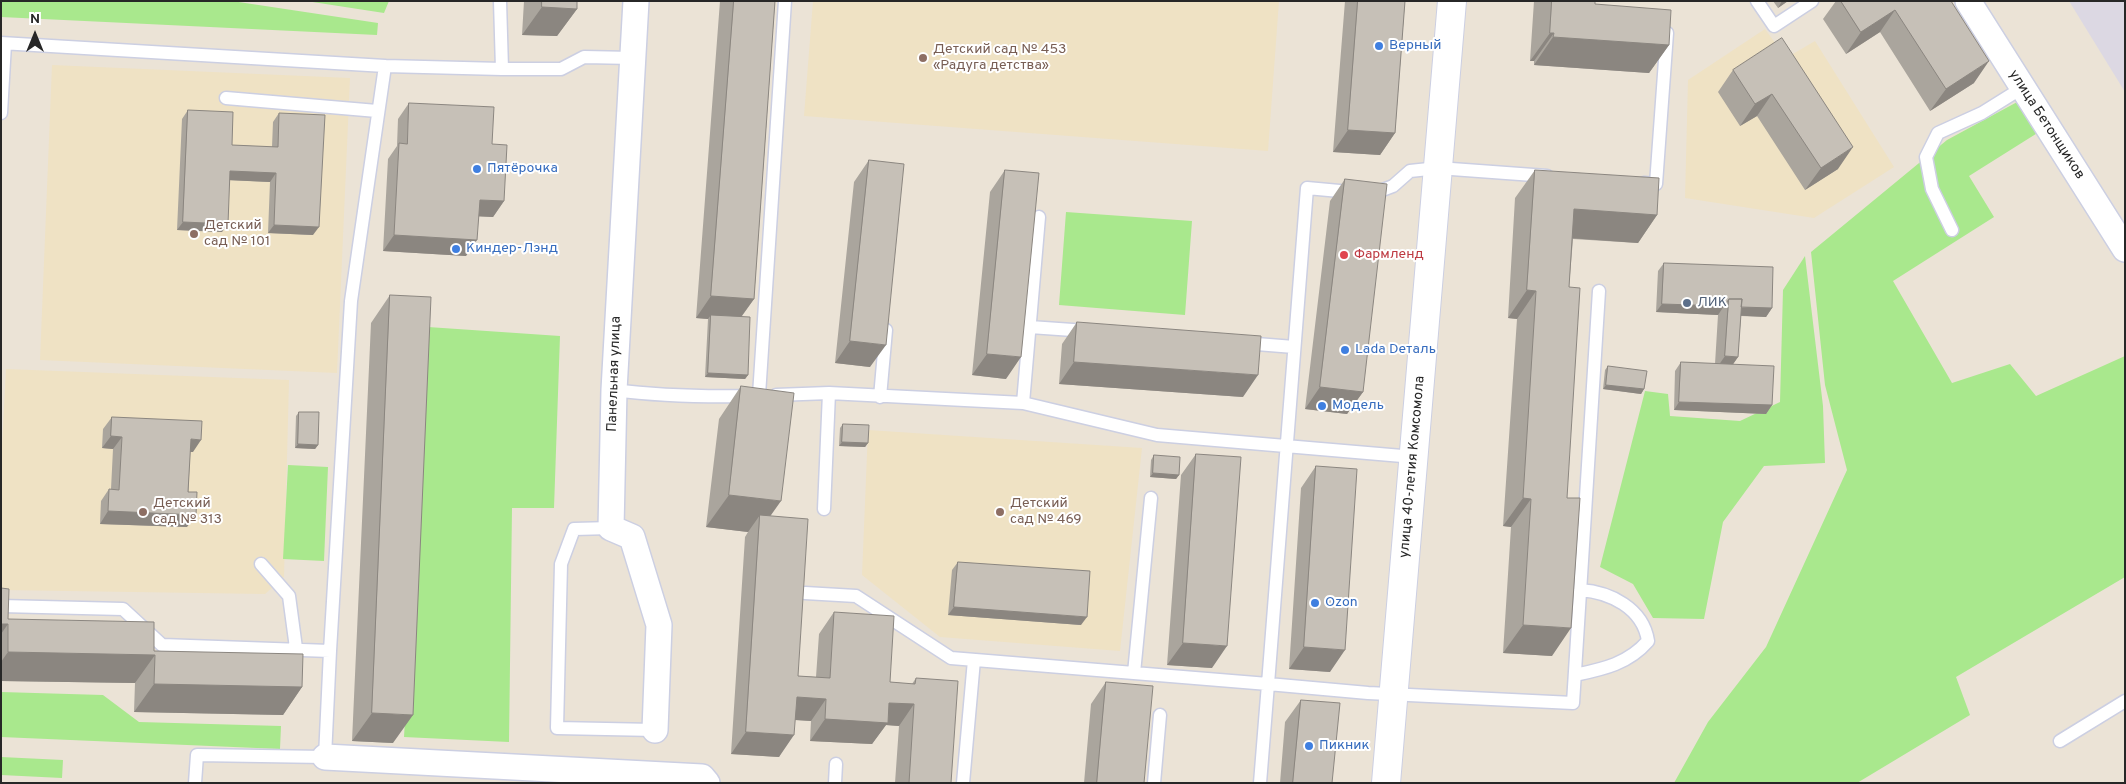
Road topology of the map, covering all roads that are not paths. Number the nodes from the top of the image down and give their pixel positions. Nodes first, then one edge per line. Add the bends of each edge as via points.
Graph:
1 (500, 1) edge
2 (636, 1) edge
3 (785, 1) edge
4 (1452, 1) edge
5 (1758, 1) edge
6 (1812, 1) edge
7 (1968, 1) edge
8 (1657, 29) edge
9 (3, 43) edge
10 (633, 58) junction
11 (385, 66) junction
12 (502, 70) junction
13 (2022, 88) junction
14 (226, 98) dead end
15 (377, 111) junction
16 (1, 113) edge
17 (1438, 168) junction
18 (1559, 177) edge
19 (1627, 182) edge
20 (1039, 217) edge
21 (1952, 230) dead end
22 (2125, 249) edge
23 (1599, 291) dead end
24 (887, 319) edge
25 (1030, 327) junction
26 (1098, 332) edge
27 (1235, 342) edge
28 (1294, 346) junction
29 (614, 390) junction
30 (829, 393) junction
31 (759, 395) junction
32 (880, 397) junction
33 (1023, 403) junction
34 (1285, 446) junction
35 (1414, 457) junction
36 (1151, 498) dead end
37 (824, 509) dead end
38 (611, 528) junction
39 (261, 564) dead end
40 (1580, 590) junction
41 (805, 593) edge
42 (1, 606) edge
43 (296, 648) junction
44 (330, 651) junction
45 (974, 660) junction
46 (1134, 673) junction
47 (1575, 675) junction
48 (1268, 684) junction
49 (1394, 694) junction
50 (2125, 701) edge
51 (1160, 715) dead end
52 (655, 730) joint
53 (2060, 741) dead end
54 (325, 757) junction
55 (836, 764) dead end
56 (195, 783) edge
57 (707, 783) edge
58 (835, 783) edge
59 (963, 783) edge
60 (1154, 783) edge
61 (1260, 783) edge
62 (1386, 783) edge

1 - 12 lane
2 - 10 street, Панельная улица
3 - 31 lane
4 - 17 main road, улица 40-летия Комсомола
5 - 6 lane via 1774,26
7 - 13 street, улица Бетонщиков
8 - 19 lane via 1667,30 1656,184
9 - 11 lane
9 - 16 lane
10 - 12 lane via 584,57 561,70
10 - 29 street, Панельная улица
11 - 12 lane
11 - 15 lane
13 - 21 lane via 1982,113 1938,133 1926,157 1932,189
13 - 22 street, улица Бетонщиков
14 - 15 lane
15 - 44 lane via 351,301
17 - 18 lane
17 - 28 lane via 1410,171 1393,186 1372,194 1307,188
17 - 35 main road, улица 40-летия Комсомола
20 - 25 lane
23 - 40 lane
24 - 32 lane
25 - 26 lane
25 - 33 lane
27 - 28 lane
28 - 34 lane
29 - 31 lane via 699,398
29 - 38 street, Панельная улица
30 - 31 lane
30 - 32 lane
30 - 37 lane
32 - 33 lane
33 - 34 lane via 1157,435
34 - 35 lane
34 - 48 lane
35 - 49 main road, улица 40-летия Комсомола
36 - 46 lane
38 - 52 street via 632,537 660,624
38 - 52 lane via 574,529 561,564 557,728
39 - 43 lane via 288,596
40 - 47 lane
40 - 47 lane via 1595,591 1617,599 1641,622 1648,641 1619,664
41 - 45 lane via 856,596 951,658
42 - 43 lane via 123,609 162,645
43 - 44 lane
44 - 54 lane
45 - 46 lane
45 - 59 lane
46 - 48 lane
47 - 49 lane via 1573,703
48 - 49 lane
48 - 61 lane
49 - 62 main road, улица 40-летия Комсомола
50 - 53 lane
51 - 60 lane
54 - 56 lane via 197,755
54 - 57 street via 702,777
55 - 58 lane

